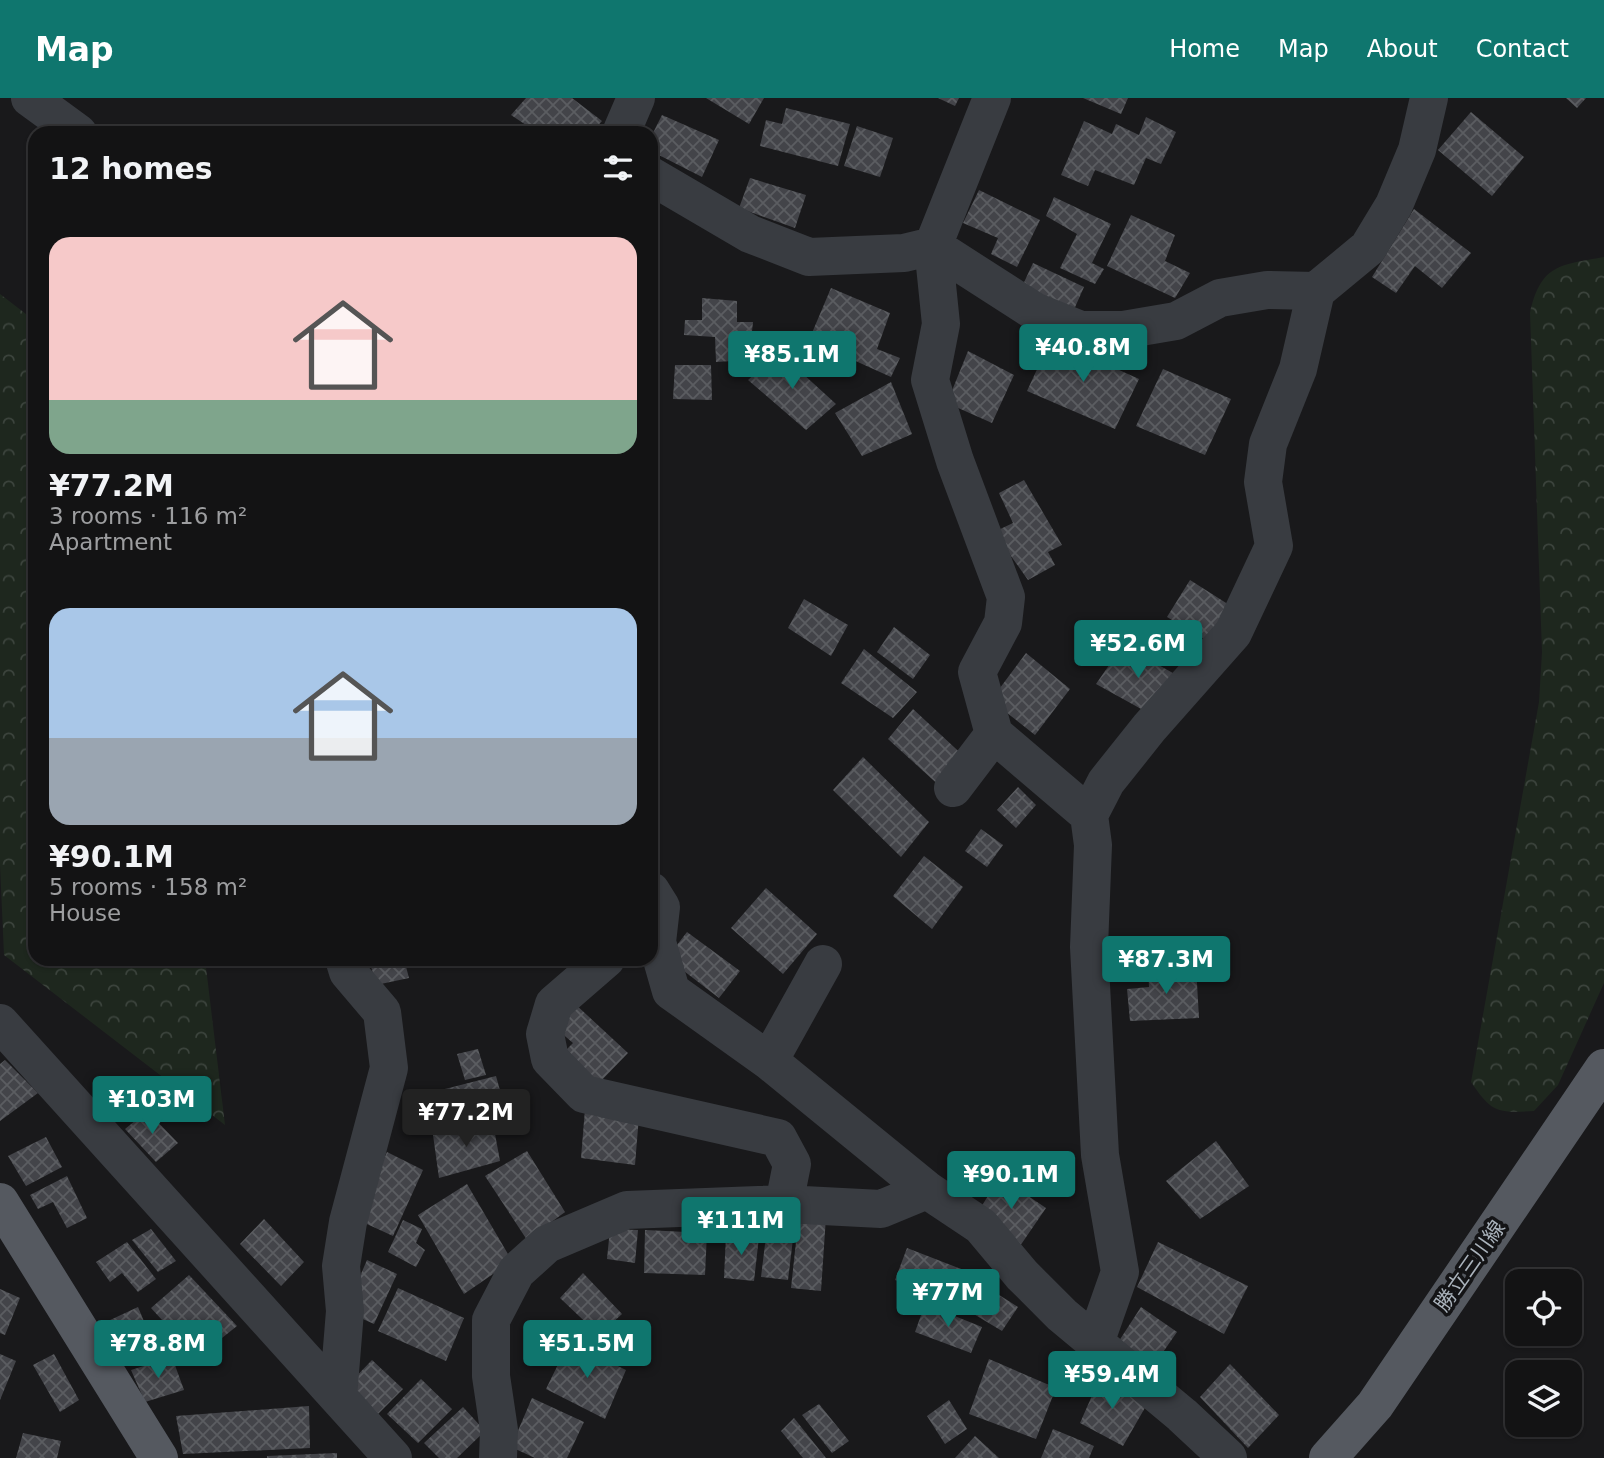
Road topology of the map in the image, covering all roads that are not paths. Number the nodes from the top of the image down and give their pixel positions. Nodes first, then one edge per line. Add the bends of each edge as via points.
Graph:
1 (30, 98) edge
2 (636, 98) edge
3 (992, 98) edge
4 (1429, 98) edge
5 (68, 126) edge
6 (624, 126) edge
7 (658, 180) edge
8 (933, 246) junction
9 (1316, 291) junction
10 (994, 734) junction
11 (953, 788) dead end
12 (1088, 815) junction
13 (658, 902) edge
14 (658, 928) edge
15 (658, 949) edge
16 (823, 964) dead end
17 (346, 966) edge
18 (598, 966) edge
19 (0, 1023) edge
20 (769, 1061) junction
21 (1604, 1068) edge
22 (927, 1190) junction
23 (0, 1202) edge
24 (784, 1204) junction
25 (1095, 1343) junction
26 (338, 1397) junction
27 (159, 1458) edge
28 (393, 1458) edge
29 (498, 1458) edge
30 (1228, 1458) edge
31 (1328, 1458) edge

1 - 5 street
2 - 6 street
3 - 8 street
4 - 9 street via 1417,150 1394,205 1368,247
7 - 8 street via 750,234 809,257 904,253
8 - 9 street via 1034,311 1081,330 1123,330 1175,321 1220,298 1255,292
8 - 10 street via 941,324 930,380 1006,597 1003,623 977,672
9 - 12 street via 1298,369 1268,443 1263,482 1274,547 1233,634 1149,728 1106,782
10 - 11 street
10 - 12 street
12 - 25 street via 1093,845 1089,947 1100,1156 1119,1272
13 - 14 street
15 - 20 street via 671,991
16 - 20 street
17 - 26 street via 382,1012 389,1068 341,1266 345,1311
18 - 24 street via 554,1004 545,1034 550,1059 584,1094 778,1138 792,1164
19 - 26 street
20 - 22 street
21 - 31 main road, 勝立三川線 via 1375,1405
22 - 24 street via 881,1209
22 - 25 street via 981,1226 1021,1275
23 - 27 main road
24 - 29 street via 628,1210 547,1244 516,1272 491,1320
25 - 30 street
26 - 28 street

